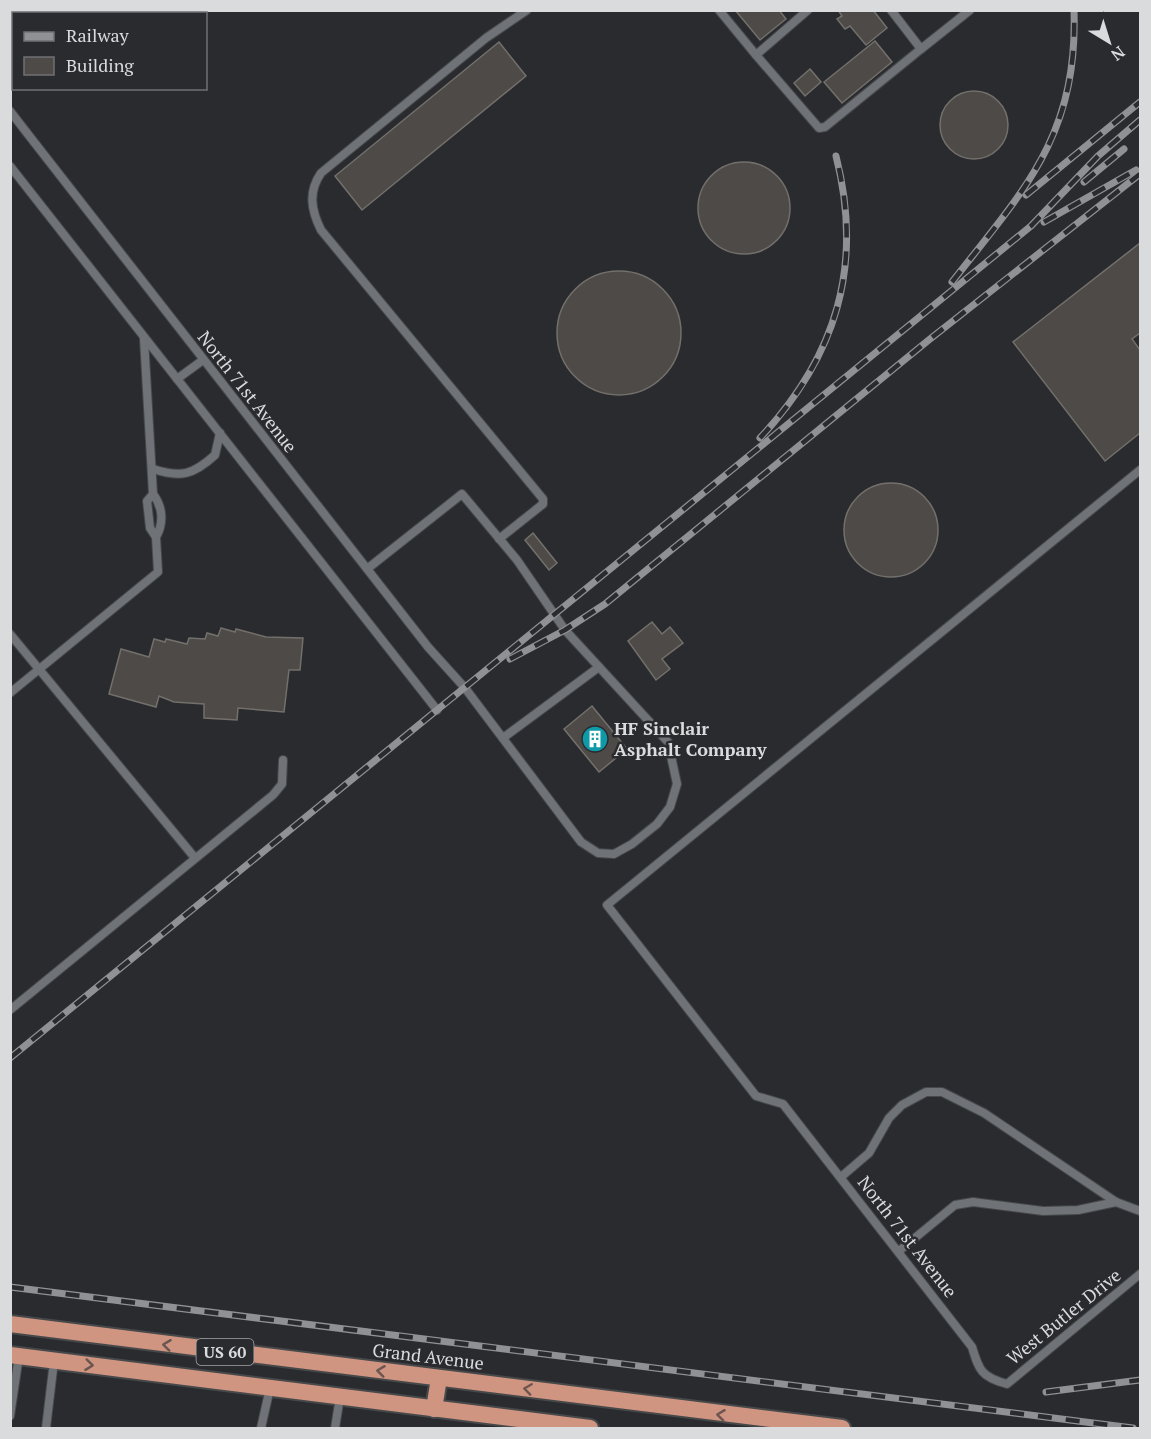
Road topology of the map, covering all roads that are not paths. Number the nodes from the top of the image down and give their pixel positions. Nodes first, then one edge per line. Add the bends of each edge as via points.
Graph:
1 (527, 10) edge
2 (719, 10) edge
3 (808, 10) edge
4 (891, 10) edge
5 (970, 10) edge
6 (921, 49) junction
7 (756, 55) junction
8 (10, 111) edge
9 (10, 166) edge
10 (144, 338) junction
11 (203, 360) junction
12 (177, 379) junction
13 (220, 433) junction
14 (153, 469) junction
15 (1140, 470) edge
16 (153, 494) junction
17 (156, 537) junction
18 (499, 539) junction
19 (367, 569) junction
20 (10, 634) edge
21 (599, 667) junction
22 (39, 669) junction
23 (10, 693) edge
24 (438, 710) dead end
25 (503, 738) junction
26 (283, 760) dead end
27 (195, 858) junction
28 (10, 1010) edge
29 (841, 1177) junction
30 (1116, 1202) junction
31 (1140, 1211) edge
32 (899, 1251) junction
33 (1140, 1274) edge
34 (10, 1324) edge
35 (15, 1356) edge
36 (54, 1361) junction
37 (439, 1378) junction
38 (1007, 1384) joint
39 (270, 1388) junction
40 (339, 1397) junction
41 (434, 1409) junction
42 (10, 1416) edge
43 (46, 1428) edge
44 (261, 1428) edge
45 (335, 1428) edge
46 (590, 1428) edge
47 (842, 1428) edge

1 - 18 lane via 486,38 321,173 311,201 321,230 543,499 537,510
2 - 7 lane
3 - 7 lane
4 - 6 lane
5 - 6 lane
6 - 7 lane via 819,128
8 - 11 lane, North 71st Avenue
9 - 10 lane
10 - 12 lane
10 - 14 lane
11 - 12 lane
11 - 19 lane, North 71st Avenue
12 - 13 lane
13 - 14 lane via 215,455 193,471 172,475
13 - 24 lane
14 - 16 lane
15 - 29 lane, North 71st Avenue via 607,905 756,1096 783,1104
16 - 17 lane via 160,503 162,527
16 - 17 lane via 147,501 150,528
17 - 22 lane via 158,572
18 - 19 lane, North 71st Avenue via 462,494
18 - 21 lane, North 71st Avenue via 545,598 559,623
19 - 25 lane, North 71st Avenue
20 - 22 lane
21 - 25 lane
21 - 25 lane, North 71st Avenue via 668,742 672,754 677,784 670,807 657,824 632,844 614,854 598,853 581,842
22 - 23 lane
22 - 27 lane
26 - 27 lane via 282,784 273,795
27 - 28 lane
29 - 30 lane via 869,1153 889,1118 902,1105 926,1092 942,1092 984,1113
29 - 32 lane, North 71st Avenue
30 - 31 lane
30 - 32 lane via 1078,1210 1043,1211 973,1202 955,1205
32 - 38 lane, North 71st Avenue via 972,1347 980,1370
33 - 38 lane, West Butler Drive
37 -> 34 highway, Grand Avenue / US 60
35 - 36 highway, US 60
35 - 42 lane
36 -> 39 highway, US 60
36 - 43 lane
37 - 41 highway
47 -> 37 highway, Grand Avenue / US 60
39 - 40 highway, US 60
39 - 44 lane
40 - 41 highway, US 60
40 - 45 lane
41 - 46 highway, US 60

